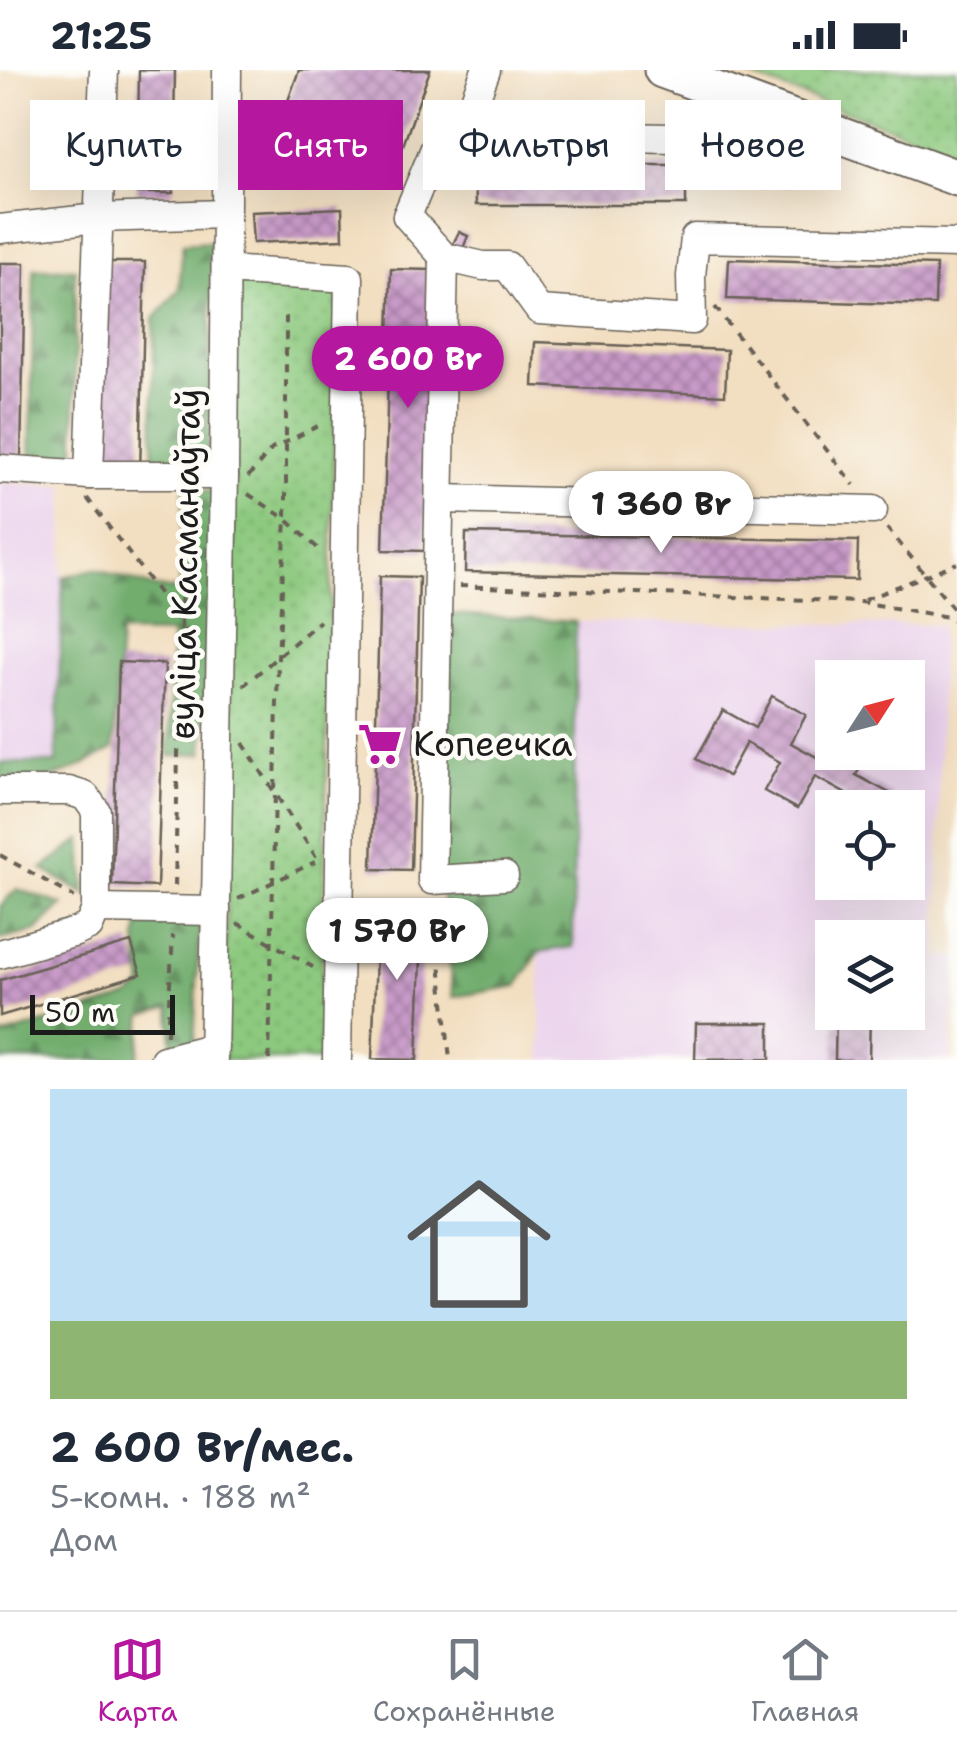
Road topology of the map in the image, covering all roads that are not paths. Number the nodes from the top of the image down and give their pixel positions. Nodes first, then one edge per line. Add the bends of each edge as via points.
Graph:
1 (104, 70) edge
2 (227, 70) edge
3 (486, 70) edge
4 (662, 70) edge
5 (475, 100) edge
6 (423, 175) edge
7 (957, 178) edge
8 (224, 214) junction
9 (97, 218) junction
10 (0, 229) edge
11 (957, 244) edge
12 (444, 257) junction
13 (226, 270) junction
14 (0, 469) edge
15 (224, 475) junction
16 (88, 486) junction
17 (441, 499) junction
18 (873, 510) road end
19 (0, 792) edge
20 (504, 876) dead end
21 (96, 909) junction
22 (216, 910) junction
23 (0, 954) edge
24 (214, 1053) edge
25 (165, 1060) edge
26 (337, 1060) edge

1 - 9 street
2 - 8 street, вуліца Касманаўтаў
3 - 5 street
4 - 7 main road
6 - 12 street via 406,216
8 - 9 street
8 - 13 street, вуліца Касманаўтаў
9 - 10 street
9 - 16 street
11 - 12 street via 694,238 692,320 539,310 507,266
12 - 17 street
13 - 15 street, вуліца Касманаўтаў
13 - 26 street via 349,278
14 - 16 street
15 - 16 street
15 - 22 street, вуліца Касманаўтаў
17 - 18 street
17 - 20 street via 432,880
19 - 21 street via 85,796 96,811
21 - 22 street
21 - 23 street via 89,926
22 - 24 street, вуліца Касманаўтаў
24 - 25 street

